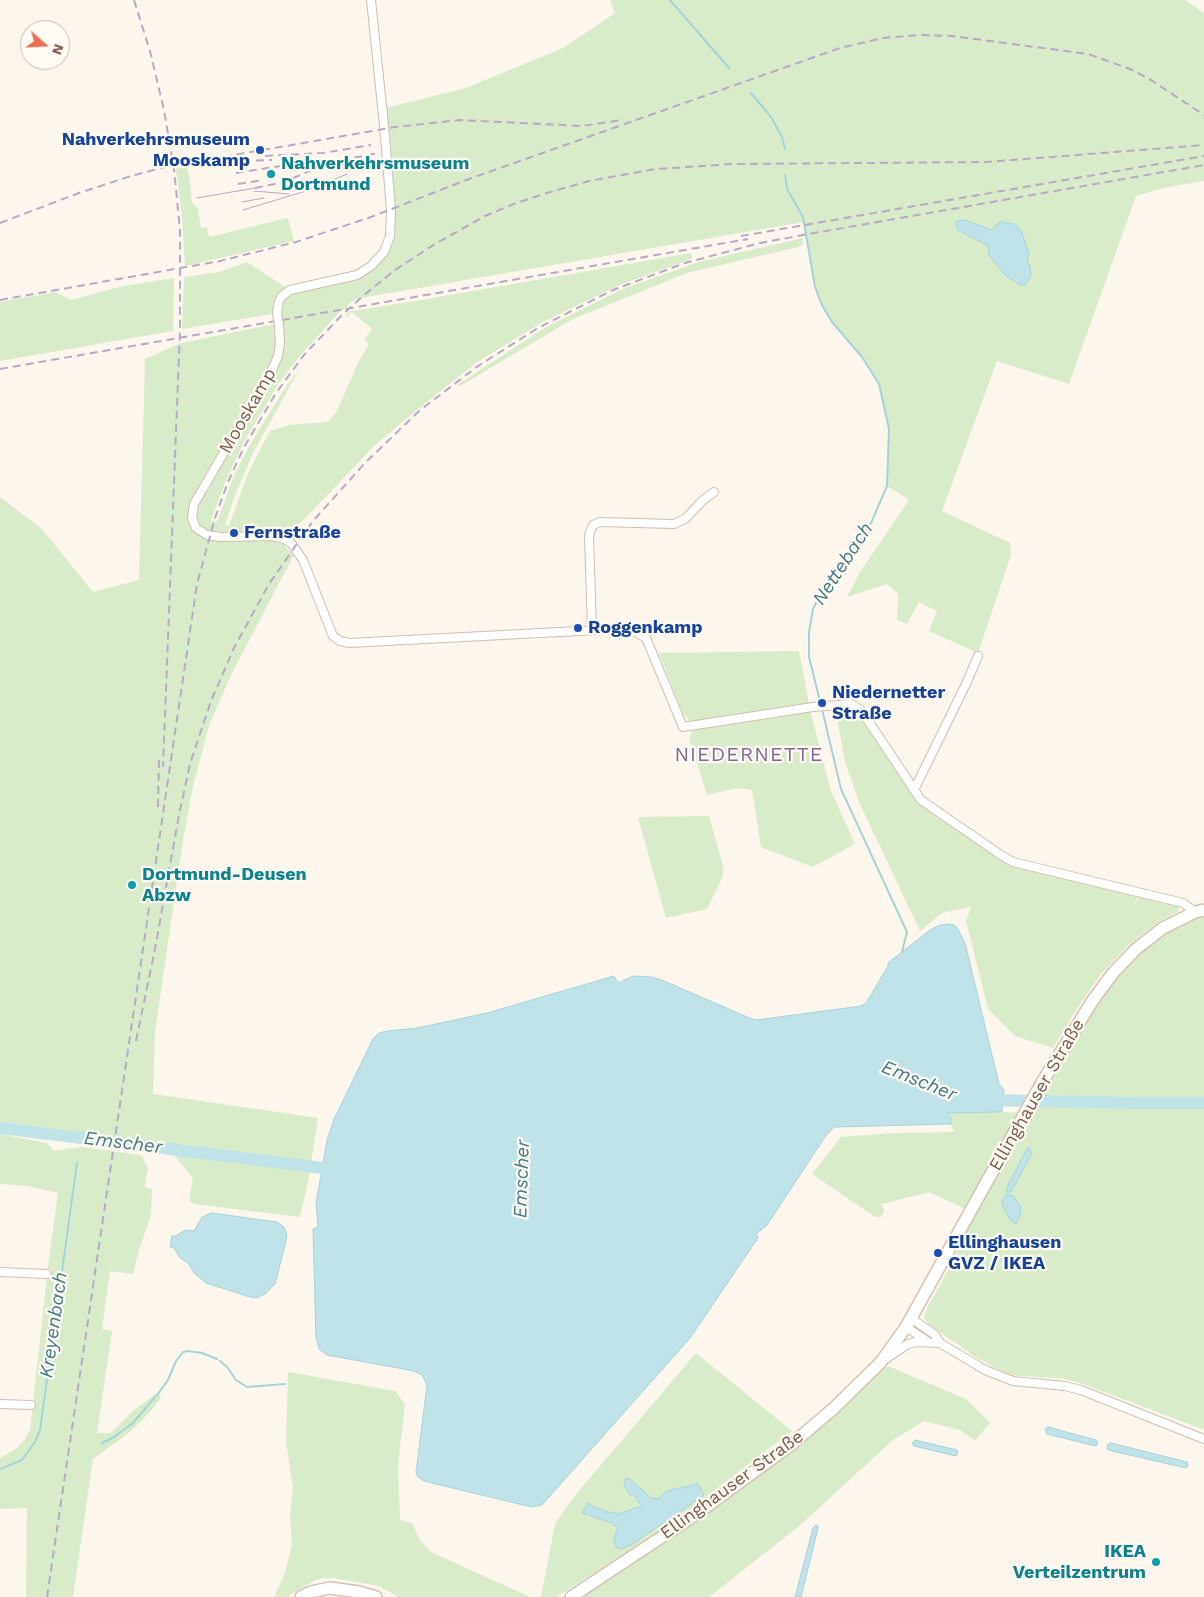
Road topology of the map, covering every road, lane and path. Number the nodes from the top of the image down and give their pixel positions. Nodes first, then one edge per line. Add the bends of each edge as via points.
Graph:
1 (371, 0) edge
2 (714, 492) dead end
3 (592, 630) junction
4 (978, 656) dead end
5 (914, 790) junction
6 (1200, 911) edge
7 (0, 1272) edge
8 (47, 1274) dead end
9 (908, 1322) junction
10 (929, 1342) junction
11 (940, 1343) junction
12 (883, 1360) junction
13 (0, 1404) edge
14 (31, 1405) dead end
15 (1204, 1439) edge
16 (301, 1597) edge
17 (376, 1597) edge
18 (571, 1597) edge

1 - 3 street, Mooskamp, bridge via 391,210 390,236 384,252 357,275 290,290 279,301 279,350 272,370 194,504 192,518 196,528 207,535 269,536 291,543 303,560 333,636 349,644
2 - 3 street via 685,519 674,524 600,522 593,525 589,537
3 - 5 street via 626,629 646,638 683,726 851,704 861,710
4 - 5 street
5 - 6 street via 921,800 1013,862 1183,903
6 - 9 main road, Ellinghauser Straße via 1164,928 1136,949 1093,1000 1044,1078
7 - 8 street
9 - 10 street, Ellinghauser Straße
9 - 11 street, Ellinghauser Straße via 935,1335
9 - 12 main road, Ellinghauser Straße
10 - 11 street, Ellinghauser Straße
10 - 12 street, Ellinghauser Straße via 908,1344
11 - 15 street, Ellinghauser Straße via 984,1370 1014,1380 1081,1390
12 - 18 main road, Ellinghauser Straße via 793,1443 695,1515
13 - 14 street
16 - 17 main road via 330,1588

